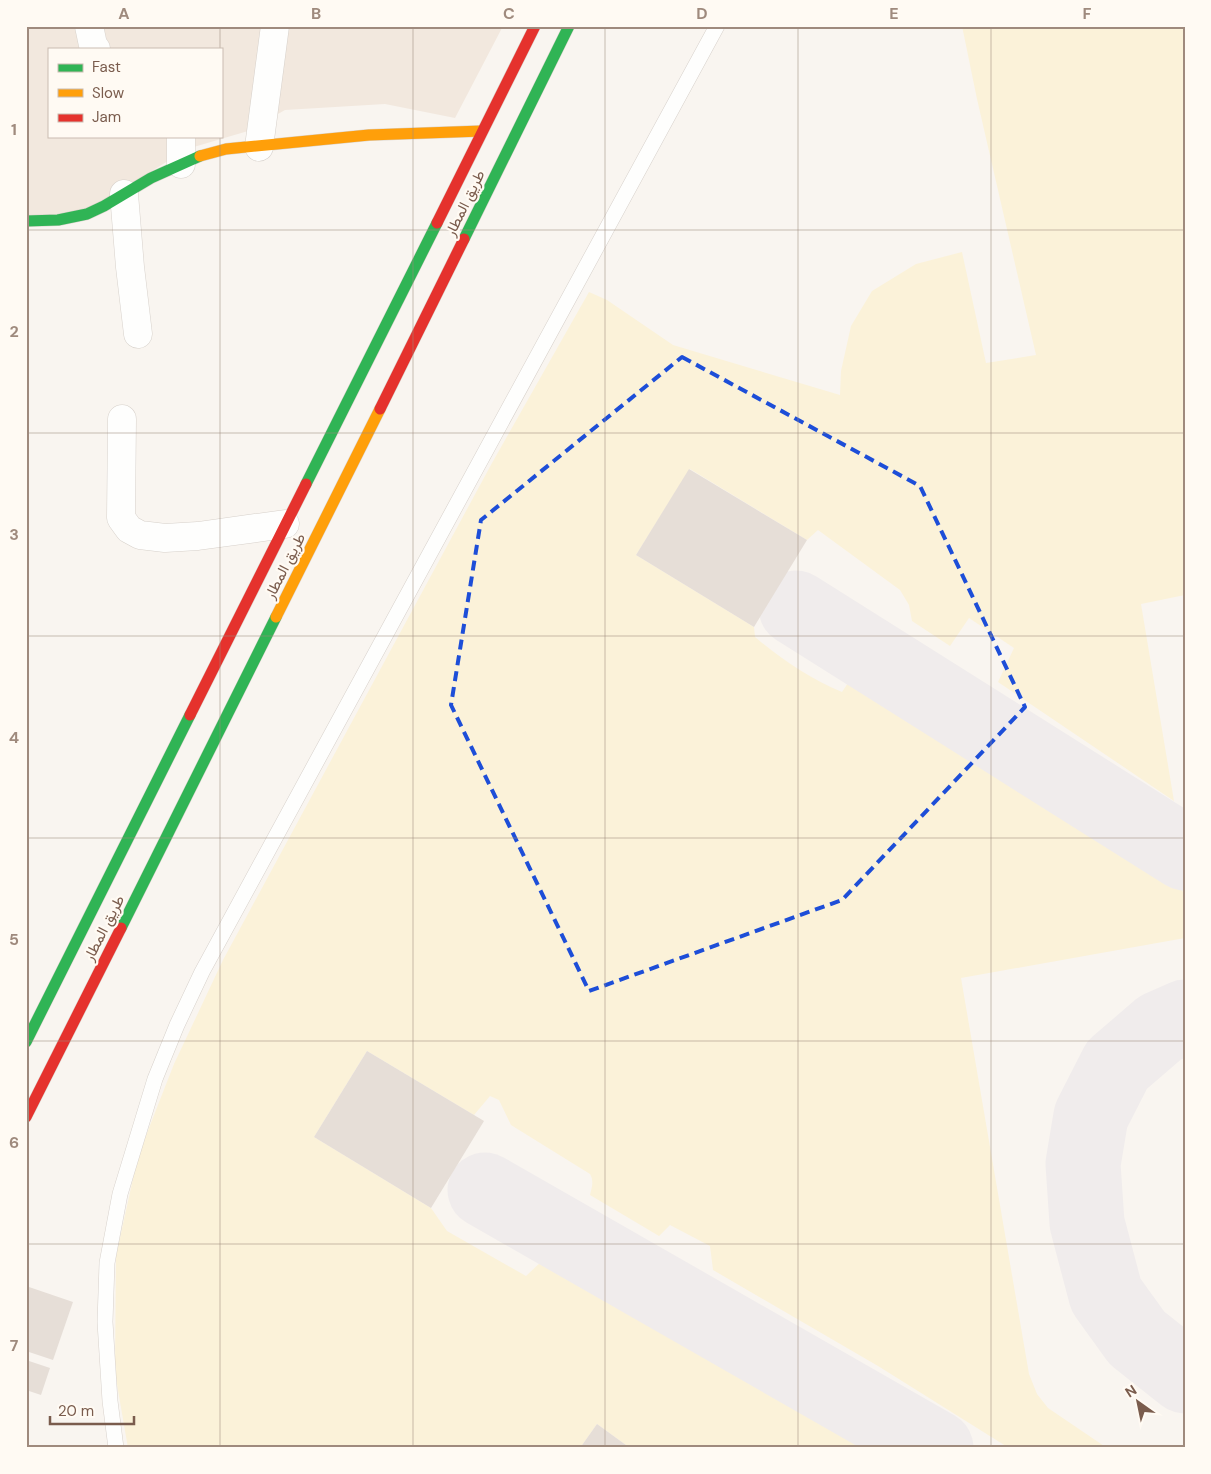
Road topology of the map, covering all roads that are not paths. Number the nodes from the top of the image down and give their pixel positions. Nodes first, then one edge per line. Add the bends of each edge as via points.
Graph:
1 (89, 26) edge
2 (275, 26) edge
3 (535, 26) edge
4 (570, 26) edge
5 (717, 26) edge
6 (95, 48) edge
7 (482, 131) junction
8 (181, 138) edge
9 (259, 147) junction
10 (181, 164) junction
11 (124, 194) junction
12 (26, 221) edge
13 (138, 334) dead end
14 (122, 419) dead end
15 (285, 524) junction
16 (26, 1042) edge
17 (26, 1117) edge
18 (116, 1448) edge

1 - 6 street
2 - 9 street
3 - 7 main road, طريق المطار
4 - 17 main road, طريق المطار via 374,413
5 - 18 lane via 202,972 177,1025 137,1132 120,1194 107,1263 105,1322
7 - 9 main road via 369,135
7 - 15 main road, طريق المطار via 351,402
8 - 10 street
9 - 10 main road via 226,149
10 - 11 main road
11 - 12 main road via 86,214 58,220
11 - 13 street
14 - 15 street via 121,518 129,529 140,535 165,538
15 - 16 main road, طريق المطار

